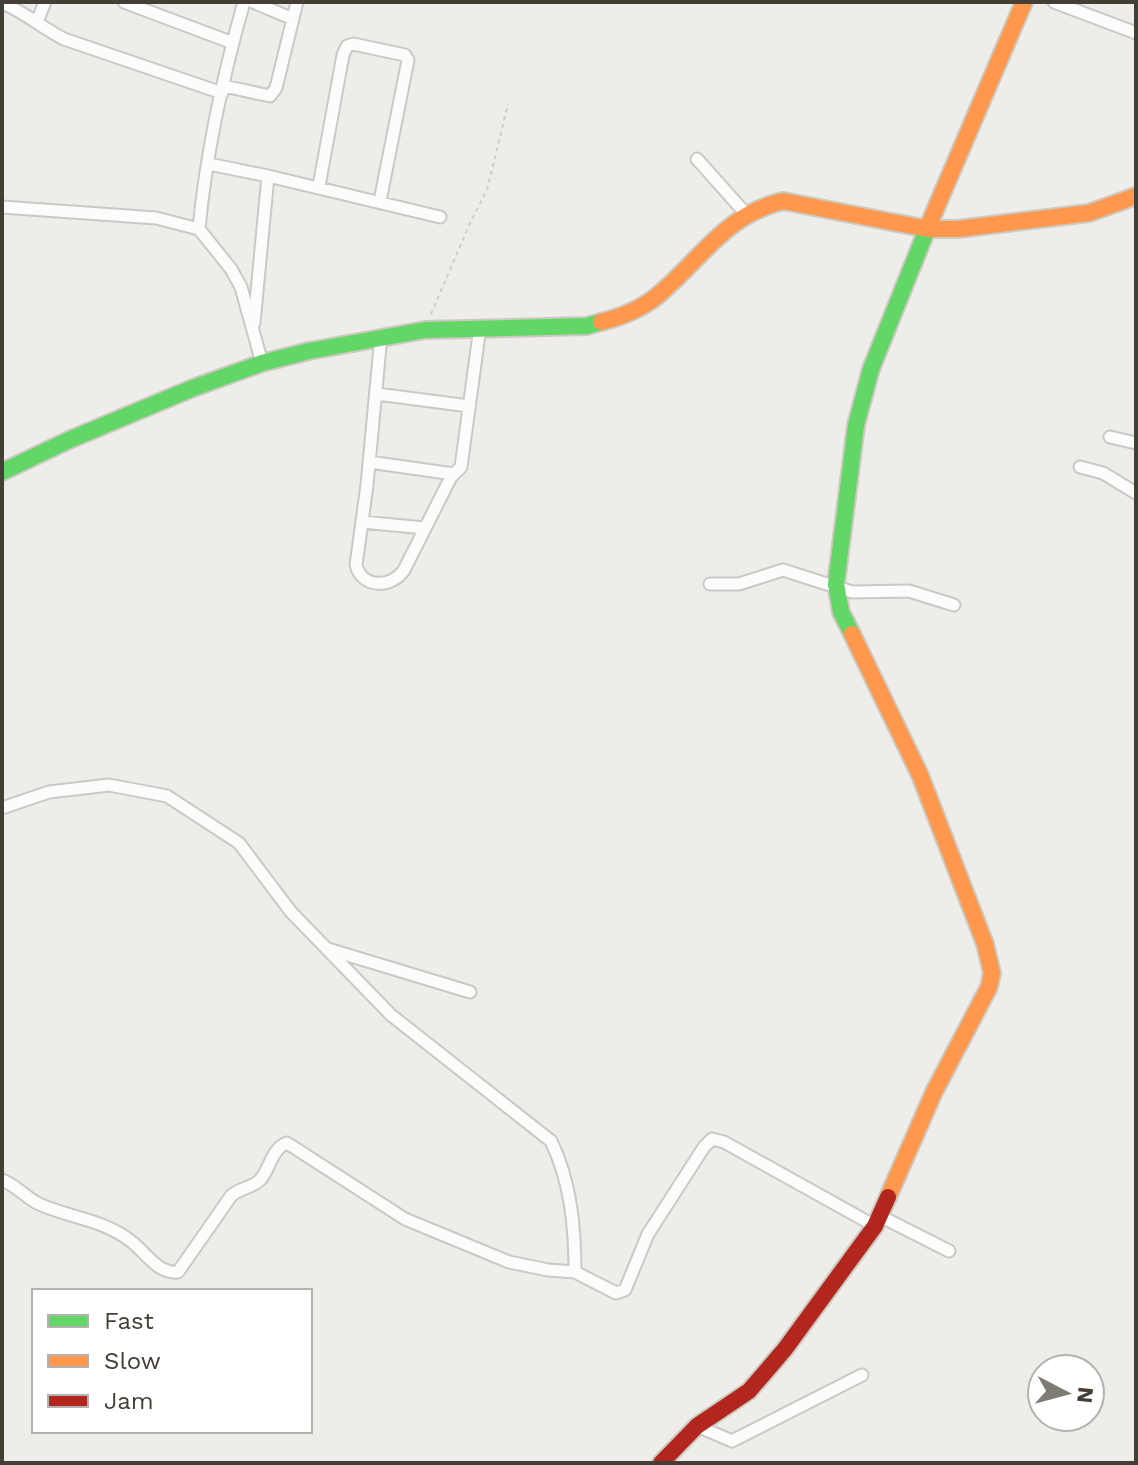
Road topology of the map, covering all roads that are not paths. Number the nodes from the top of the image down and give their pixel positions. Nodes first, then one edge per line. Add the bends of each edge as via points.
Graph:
1 (45, 2) edge
2 (124, 2) edge
3 (244, 2) edge
4 (253, 2) edge
5 (297, 2) edge
6 (1024, 2) edge
7 (1054, 2) edge
8 (2, 3) edge
9 (293, 19) junction
10 (37, 22) junction
11 (1136, 33) edge
12 (233, 43) junction
13 (223, 89) junction
14 (697, 159) dead end
15 (209, 164) junction
16 (268, 176) junction
17 (319, 186) junction
18 (1136, 196) edge
19 (380, 201) junction
20 (2, 207) edge
21 (746, 214) junction
22 (440, 217) dead end
23 (199, 229) junction
24 (928, 229) junction
25 (254, 326) junction
26 (480, 327) junction
27 (381, 336) junction
28 (262, 363) junction
29 (377, 394) junction
30 (469, 406) junction
31 (1110, 437) dead end
32 (1136, 443) edge
33 (369, 462) junction
34 (1080, 467) dead end
35 (2, 472) edge
36 (454, 474) junction
37 (1136, 493) edge
38 (363, 522) junction
39 (424, 528) junction
40 (710, 584) dead end
41 (837, 588) junction
42 (954, 605) dead end
43 (2, 808) edge
44 (326, 949) junction
45 (470, 992) dead end
46 (2, 1180) edge
47 (878, 1221) junction
48 (949, 1251) dead end
49 (575, 1272) junction
50 (862, 1375) dead end
51 (697, 1426) junction
52 (661, 1463) edge

1 - 10 street
2 - 12 street
3 - 12 street
4 - 9 street
5 - 9 street
6 - 24 street
7 - 11 street
8 - 10 street
9 - 13 street via 270,96
10 - 13 street via 76,44
12 - 13 street
13 - 15 street
14 - 21 street
15 - 16 street
15 - 23 street
16 - 17 street
16 - 25 street
17 - 19 street
17 - 19 street via 347,46 405,55
18 - 24 street via 1089,213
19 - 22 street
20 - 23 street via 156,218
21 - 24 street via 783,201
21 - 26 street via 656,297 623,316 587,326
23 - 25 street via 231,269
24 - 41 street via 871,369 856,425
25 - 28 street
26 - 27 street
26 - 30 street
27 - 28 street
27 - 29 street
28 - 35 street
29 - 30 street
29 - 33 street
30 - 36 street via 461,467
31 - 32 street
33 - 36 street
33 - 38 street
34 - 37 street via 1103,473
36 - 39 street
38 - 39 street
38 - 39 street via 356,565 368,581 380,584 399,577
40 - 41 street via 739,584 783,570
41 - 42 street via 863,594 918,592
41 - 47 street via 841,612 920,775 992,973
43 - 44 street via 49,792 109,785 167,796 239,843
44 - 45 street
44 - 49 street via 391,1015 551,1141 569,1192
46 - 49 street via 37,1203 123,1235 155,1264 178,1272 231,1196 258,1182 279,1146 287,1143 405,1219 509,1262
47 - 48 street
47 - 49 street via 712,1139 648,1234 622,1293
47 - 51 street via 749,1391
50 - 51 street via 736,1440
51 - 52 street

